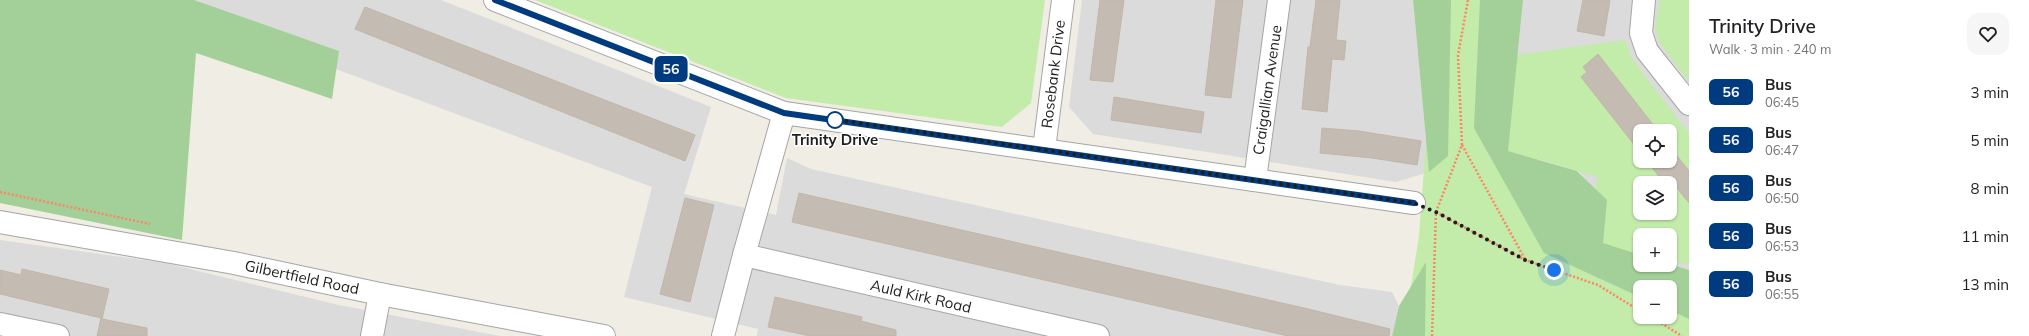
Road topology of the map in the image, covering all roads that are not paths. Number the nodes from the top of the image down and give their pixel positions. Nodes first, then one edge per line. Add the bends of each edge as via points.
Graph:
1 (495, 0) edge
2 (1063, 0) edge
3 (1279, 0) edge
4 (1644, 0) edge
5 (1689, 104) edge
6 (784, 113) junction
7 (1044, 148) junction
8 (1255, 180) junction
9 (1414, 203) road end
10 (0, 222) edge
11 (744, 255) junction
12 (380, 294) junction
13 (0, 324) edge
14 (33, 333) edge
15 (58, 336) edge
16 (372, 336) edge
17 (604, 336) edge
18 (723, 336) edge
19 (1098, 336) edge

1 - 6 street
2 - 7 street, Rosebank Drive
3 - 8 street, Craigallian Avenue
4 - 5 street via 1641,33 1647,51
6 - 7 street
6 - 11 street
7 - 8 street
8 - 9 street
10 - 12 street, Gilbertfield Road via 234,263
11 - 18 street
11 - 19 street, Auld Kirk Road
12 - 16 street
12 - 17 street, Gilbertfield Road
13 - 14 street
14 - 15 street

